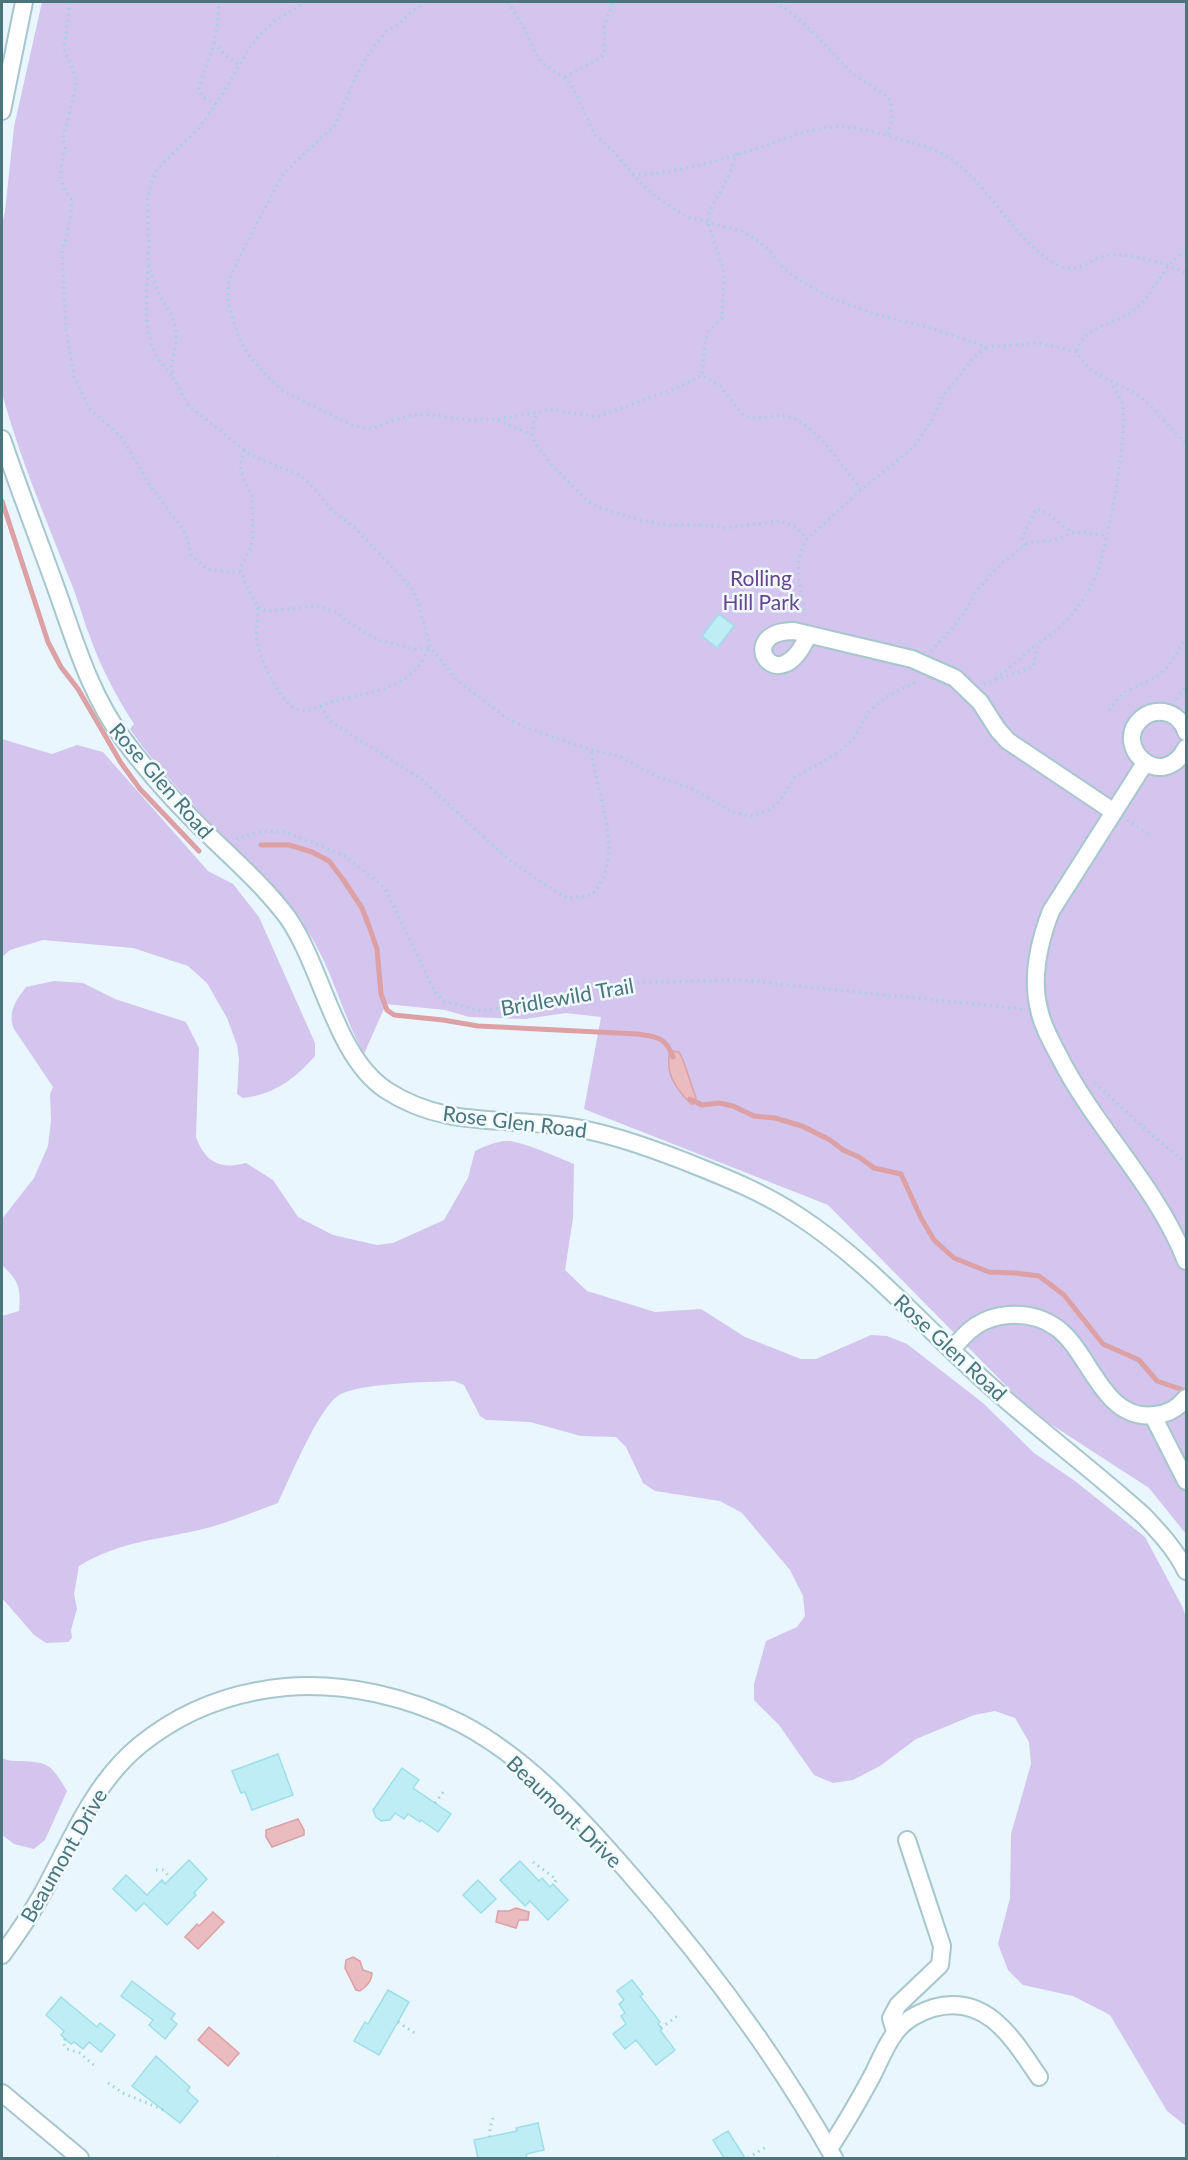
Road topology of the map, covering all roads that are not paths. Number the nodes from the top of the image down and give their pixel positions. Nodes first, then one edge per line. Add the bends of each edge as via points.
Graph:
1 (24, 2) edge
2 (2, 111) edge
3 (2, 439) edge
4 (808, 635) road end
5 (1186, 732) edge
6 (1186, 748) edge
7 (1145, 763) junction
8 (1114, 812) junction
9 (1186, 1262) edge
10 (952, 1350) junction
11 (1184, 1400) edge
12 (1153, 1416) junction
13 (1186, 1481) edge
14 (1186, 1571) edge
15 (907, 1840) dead end
16 (2, 1955) edge
17 (895, 2032) junction
18 (1039, 2077) dead end
19 (2, 2093) edge
20 (832, 2154) edge
21 (80, 2158) edge

1 - 2 street
3 - 10 street, Rose Glen Road via 103,710 142,763 270,895 290,921 345,1039 369,1076 407,1102 446,1115 593,1131 732,1181 794,1212 819,1230
4 - 8 street via 918,662 955,678 1008,741
5 - 7 street via 1181,722 1166,712 1147,715 1134,729 1132,738
6 - 7 street via 1169,766
7 - 8 street
8 - 9 street via 1050,911 1036,972 1039,1011 1080,1095 1154,1201
10 - 12 street via 966,1332 989,1319 1003,1315 1033,1317 1056,1327 1067,1337 1118,1405 1130,1412
10 - 14 street, Rose Glen Road via 1144,1516 1164,1537
11 - 12 street
12 - 13 street
15 - 17 street via 942,1946 940,1965 898,2005 891,2018
16 - 20 street, Beaumont Drive via 40,1898 89,1804 123,1761 152,1736 180,1717 240,1694 298,1686 334,1686 367,1692 426,1708 462,1725 511,1756 560,1800 654,1901 710,1970 786,2079
17 - 18 street via 924,2011 955,2005 973,2007 1009,2034
17 - 20 street
19 - 21 street

